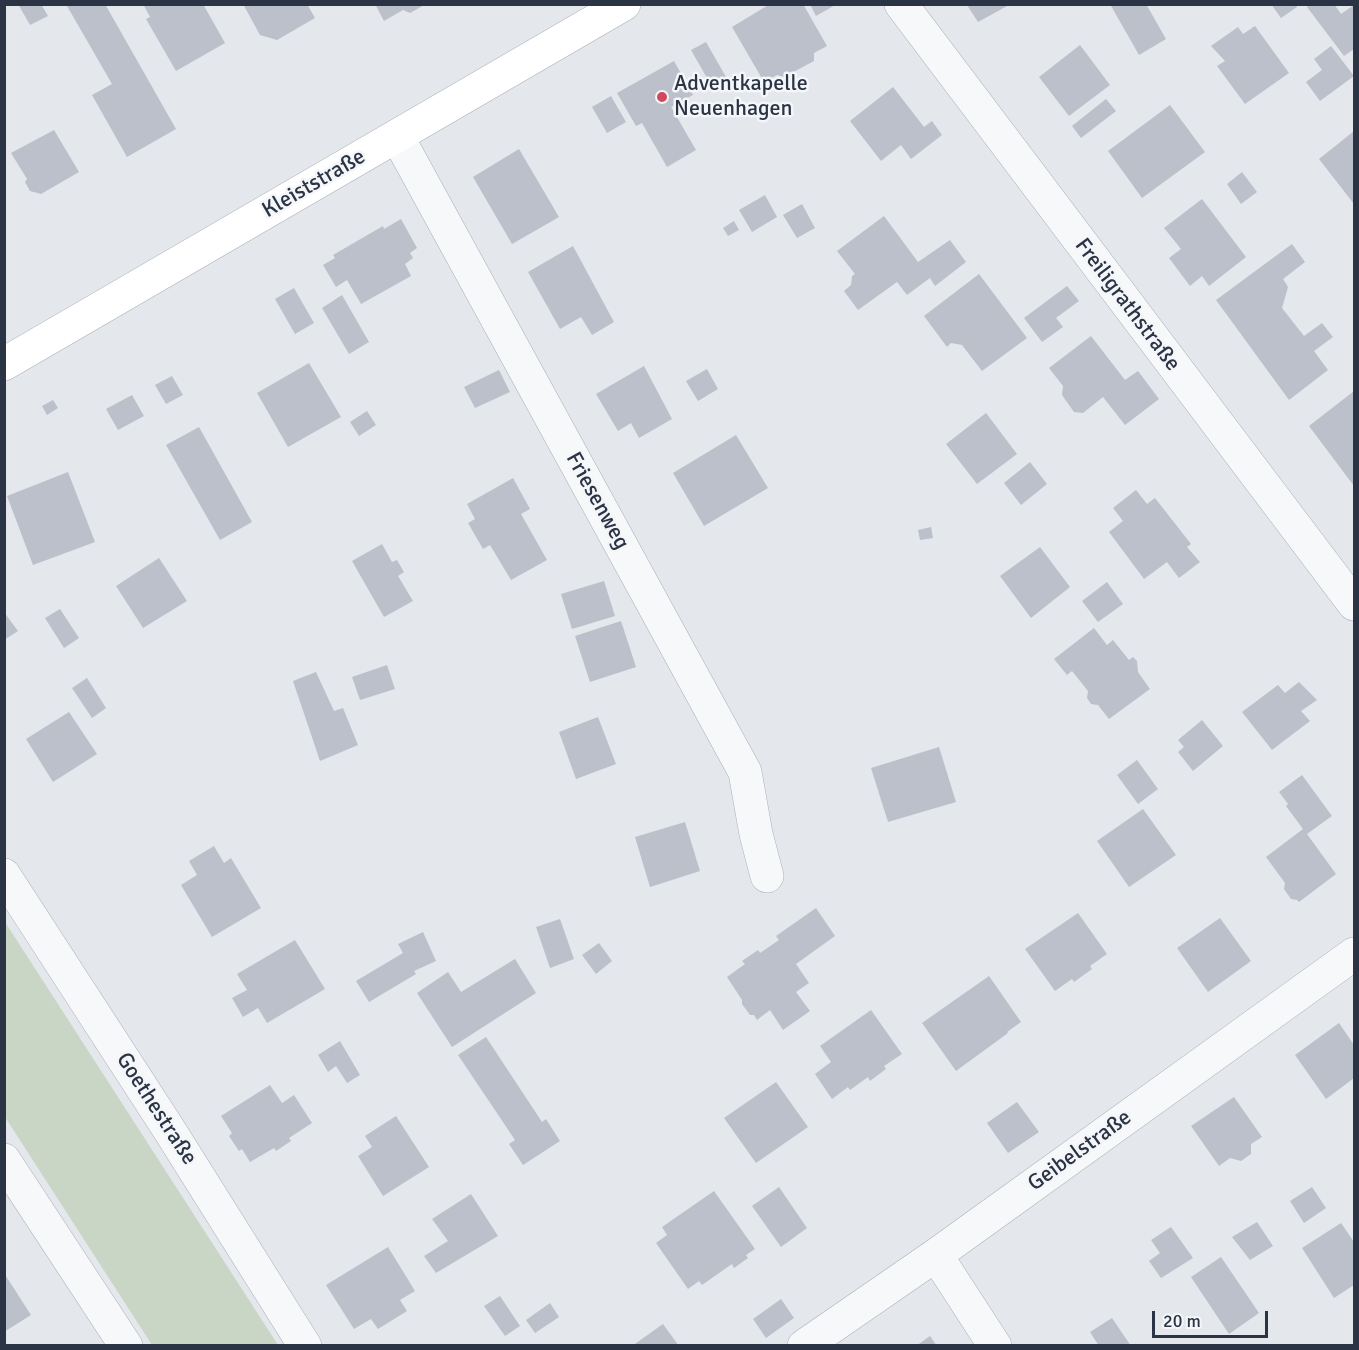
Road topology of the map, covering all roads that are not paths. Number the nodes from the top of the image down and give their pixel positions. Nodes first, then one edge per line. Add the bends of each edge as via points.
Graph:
1 (624, 4) edge
2 (901, 4) edge
3 (397, 136) junction
4 (4, 364) edge
5 (1354, 604) edge
6 (4, 875) edge
7 (767, 876) dead end
8 (1354, 954) edge
9 (4, 1160) edge
10 (936, 1255) junction
11 (126, 1346) edge
12 (305, 1346) edge
13 (804, 1346) edge
14 (995, 1346) edge

1 - 3 street, Kleiststraße
2 - 5 street, Freiligrathstraße
3 - 4 street, Kleiststraße
3 - 7 street, Friesenweg via 745,772
6 - 12 street, Goethestraße
8 - 10 street, Geibelstraße
9 - 11 street
10 - 13 street, Geibelstraße
10 - 14 street

